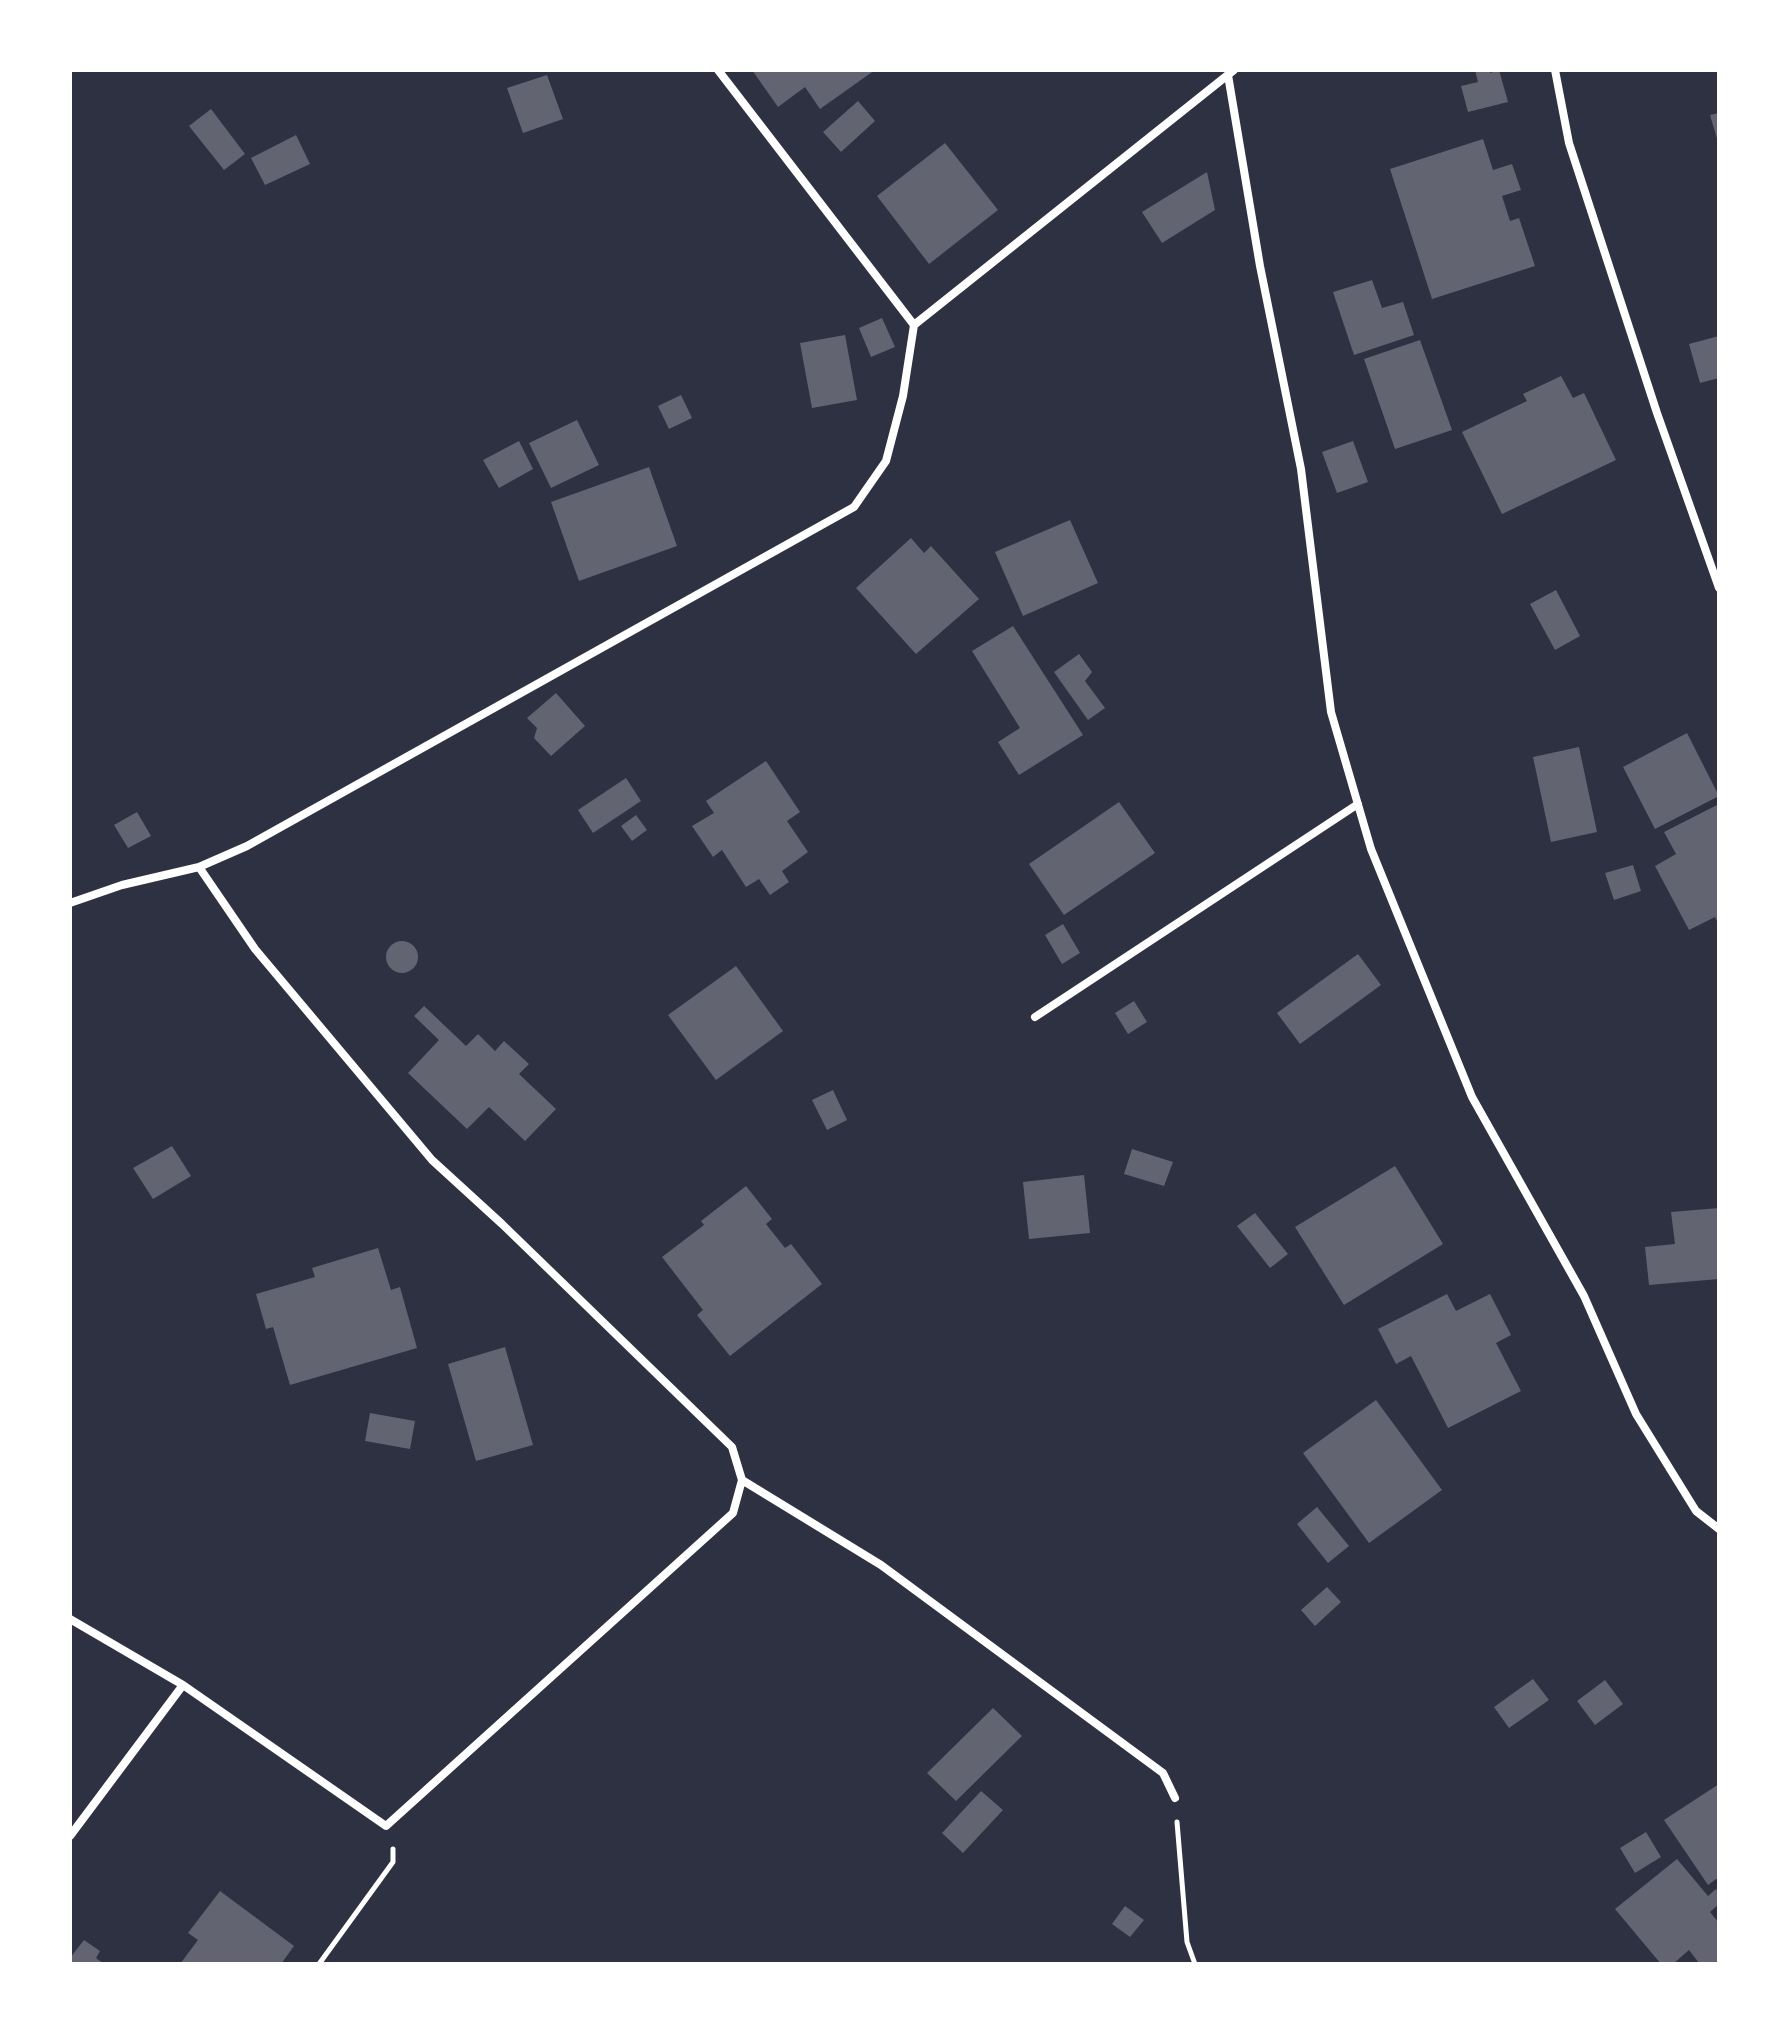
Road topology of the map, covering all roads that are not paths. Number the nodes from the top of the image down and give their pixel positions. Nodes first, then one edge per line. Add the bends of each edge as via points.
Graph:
1 (718, 70) edge
2 (1555, 70) edge
3 (1231, 72) edge
4 (914, 325) junction
5 (1719, 588) edge
6 (1358, 804) junction
7 (199, 867) junction
8 (70, 903) edge
9 (1035, 1017) dead end
10 (742, 1480) junction
11 (1719, 1529) edge
12 (70, 1619) edge
13 (183, 1685) junction
14 (1175, 1798) road end
15 (70, 1836) edge

1 - 4 street
2 - 5 street via 1569,143
3 - 4 street
3 - 6 street via 1260,266 1301,469 1331,712
4 - 7 street via 886,461 854,507 247,846
6 - 9 street
6 - 11 street via 1371,849 1472,1097 1584,1296 1636,1414 1696,1511
7 - 8 street
7 - 10 street via 255,949 432,1160 732,1447
10 - 13 street via 733,1513 386,1826
10 - 14 street via 881,1565 1163,1773
12 - 13 street
13 - 15 street

